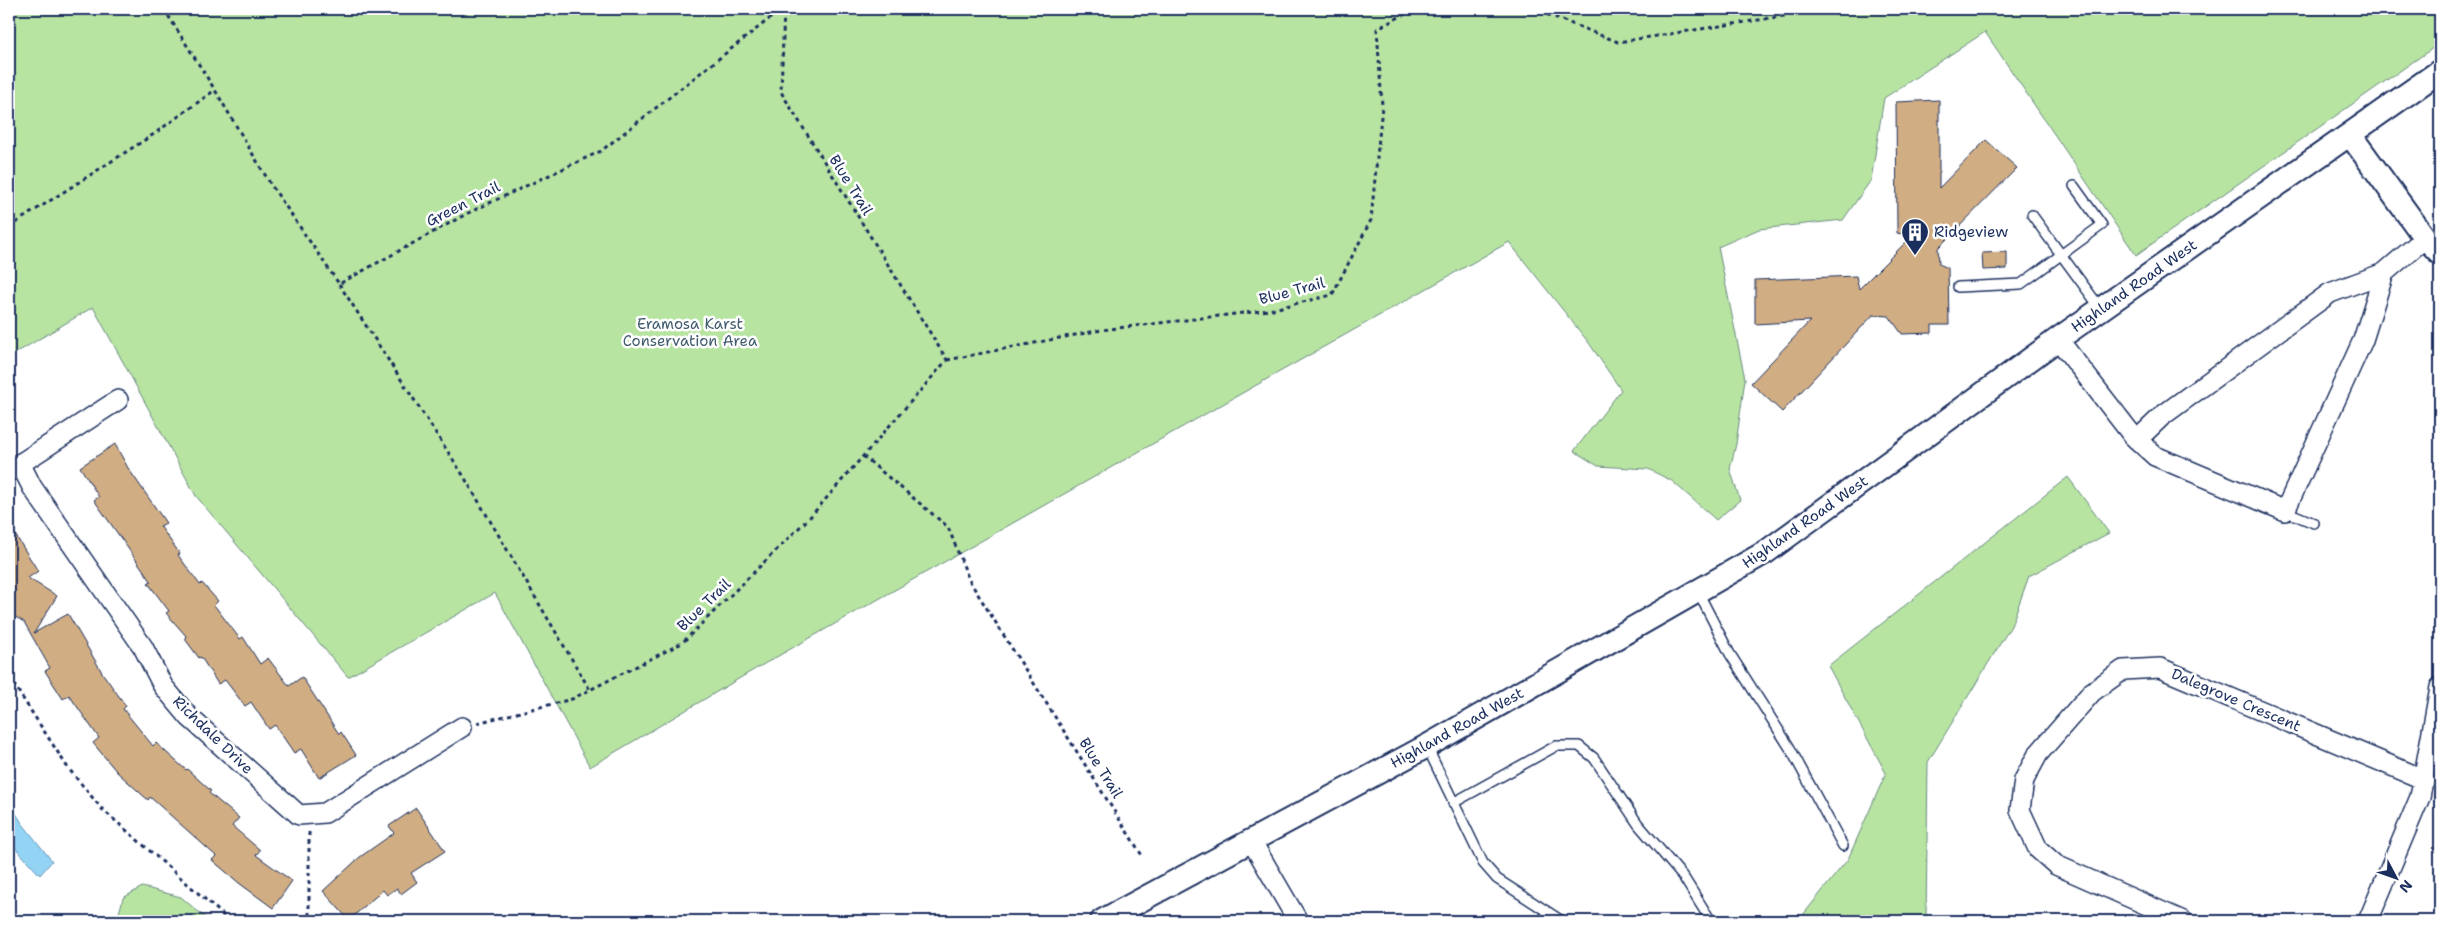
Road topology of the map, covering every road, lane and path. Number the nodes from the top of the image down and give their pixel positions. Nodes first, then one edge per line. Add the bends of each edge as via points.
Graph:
1 (164, 9) edge
2 (783, 9) edge
3 (1414, 9) edge
4 (1508, 9) edge
5 (1789, 9) edge
6 (2440, 71) edge
7 (215, 90) junction
8 (2351, 136) junction
9 (2074, 186) dead end
10 (2032, 215) dead end
11 (9, 227) edge
12 (2433, 246) edge
13 (2061, 255) junction
14 (2384, 273) junction
15 (339, 284) junction
16 (1958, 287) dead end
17 (2101, 309) junction
18 (2058, 339) junction
19 (947, 360) junction
20 (118, 400) dead end
21 (2137, 440) junction
22 (863, 456) junction
23 (14, 467) edge
24 (2285, 511) junction
25 (2314, 523) dead end
26 (1698, 592) junction
27 (9, 678) edge
28 (2440, 687) edge
29 (590, 690) junction
30 (462, 727) joint
31 (1427, 746) junction
32 (2425, 780) junction
33 (1453, 803) junction
34 (309, 814) junction
35 (1252, 842) junction
36 (1843, 846) dead end
37 (1143, 857) dead end
38 (1705, 914) junction
39 (230, 921) edge
40 (309, 921) edge
41 (1102, 921) edge
42 (1298, 921) edge
43 (1562, 921) edge
44 (1697, 921) edge
45 (1711, 921) edge
46 (2183, 921) edge
47 (2368, 921) edge

1 - 7 path
2 - 15 path, Green Trail via 601,151 468,213
2 - 19 path, Blue Trail via 781,92
3 - 19 path, Blue Trail via 1377,29 1382,106 1371,220 1332,295 1269,310 1101,330
4 - 5 path via 1541,12 1618,42 1784,16
6 - 8 street, Highland Road West
7 - 11 path via 154,134
7 - 15 path via 271,184
8 - 12 street
8 - 17 street, Highland Road West
9 - 13 lane via 2102,225
10 - 13 lane
12 - 14 street
13 - 16 lane via 2020,284
13 - 17 lane
14 - 21 street via 2330,293 2162,416
14 - 24 street via 2363,340
15 - 29 path via 463,475
17 - 18 street, Highland Road West
18 - 21 street
18 - 26 street, Highland Road West via 1766,552
19 - 22 path, Blue Trail
20 - 23 street
21 - 24 street via 2155,456
22 - 29 path, Blue Trail via 810,517 682,642
22 - 37 path, Blue Trail via 948,528 969,580
23 - 34 street, Richdale Drive via 32,487 144,647 163,686 189,717 299,815
24 - 25 lane
26 - 31 street, Highland Road West
26 - 36 lane via 1730,654 1790,748
27 - 39 path via 68,768 102,809
28 - 32 street
29 - 30 path, Blue Trail via 572,699
30 - 34 street via 325,813
31 - 33 lane
31 - 35 street, Highland Road West
32 - 46 street, Dalegrove Crescent via 2160,668 2123,670 2092,692 2038,754 2024,780 2020,810 2038,849 2056,865
32 - 47 street
33 - 38 lane via 1556,746 1579,746 1594,758 1638,824 1684,878
33 - 43 lane via 1483,863 1497,880
34 - 40 path
35 - 41 street, Highland Road West
35 - 42 street
38 - 44 lane
38 - 45 lane

